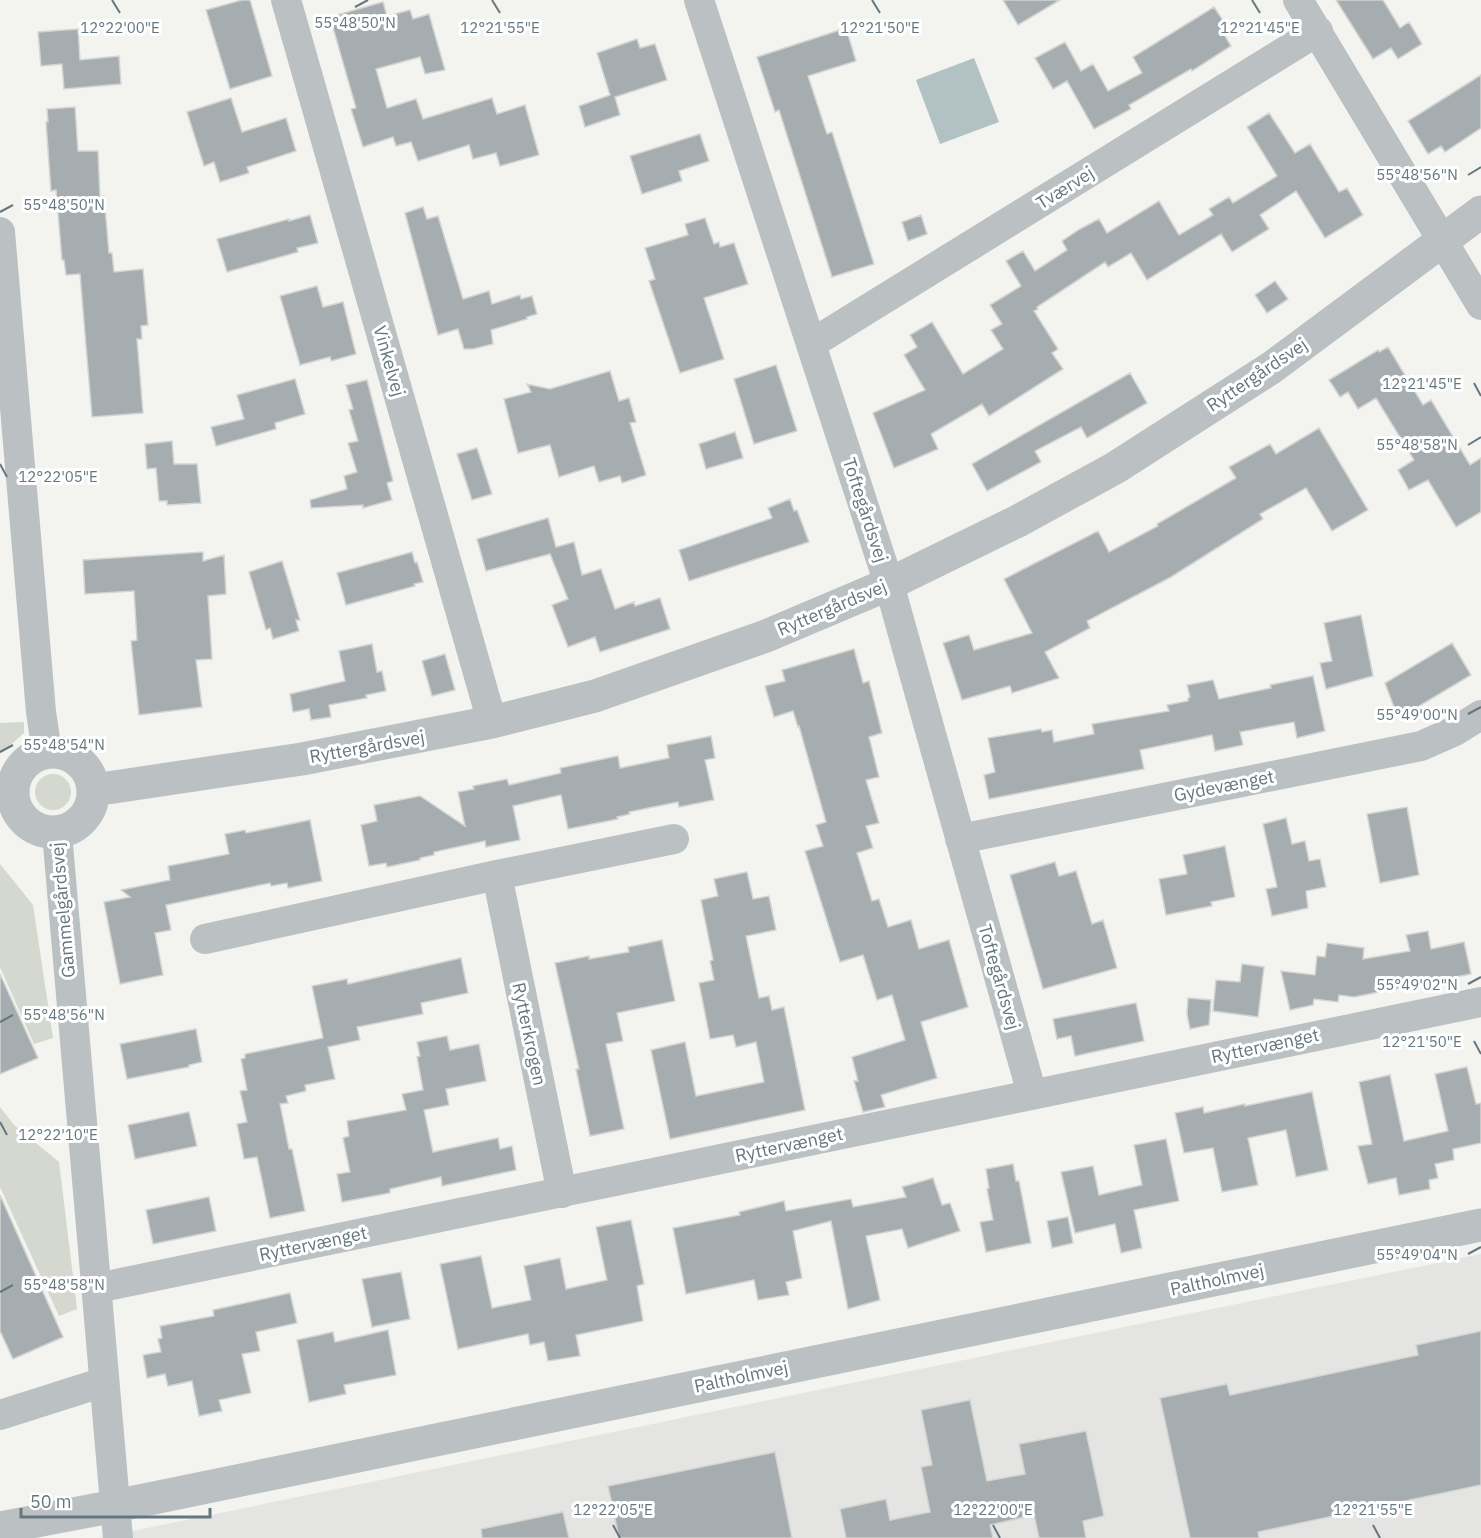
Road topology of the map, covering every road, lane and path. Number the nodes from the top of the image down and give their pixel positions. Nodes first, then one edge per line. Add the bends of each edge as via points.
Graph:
1 (286, 0) edge
2 (699, 0) edge
3 (1298, 0) edge
4 (1318, 32) junction
5 (1481, 212) edge
6 (0, 232) edge
7 (1442, 241) junction
8 (1481, 305) edge
9 (811, 344) junction
10 (889, 584) junction
11 (1481, 716) edge
12 (492, 722) junction
13 (47, 752) junction
14 (94, 790) junction
15 (6, 794) edge
16 (57, 833) junction
17 (674, 839) dead end
18 (960, 839) junction
19 (497, 875) junction
20 (205, 939) dead end
21 (1481, 1002) edge
22 (1032, 1094) junction
23 (562, 1193) junction
24 (1481, 1225) edge
25 (97, 1288) junction
26 (104, 1382) junction
27 (0, 1415) edge
28 (115, 1506) junction
29 (0, 1528) edge
30 (118, 1538) edge

1 - 12 street, Vinkelvej
2 - 9 street, Toftegårdsvej
3 - 4 street
4 - 7 street
4 - 9 street, Tværvej
5 - 7 street, Ryttergårdsvej
6 - 13 street
7 - 8 street
7 - 10 street, Ryttergårdsvej via 1271,368 1127,460 1018,521
9 - 10 street, Toftegårdsvej
10 - 12 street, Ryttergårdsvej via 766,636 595,696
10 - 18 street, Toftegårdsvej
11 - 18 street, Gydevænget via 1421,746
12 - 14 street, Ryttergårdsvej via 302,759
13 - 14 street via 75,758 88,772
13 - 15 street via 26,762
14 - 16 street via 84,819
15 - 16 street via 23,820 38,830
16 - 25 street, Gammelgårdsvej
17 - 19 street
18 - 22 street, Toftegårdsvej
19 - 20 street
19 - 23 street, Rytterkrogen
21 - 22 street, Ryttervænget
22 - 23 street, Ryttervænget
23 - 25 street, Ryttervænget
24 - 28 street, Paltholmvej
25 - 26 street, Gammelgårdsvej
26 - 27 street
26 - 28 street, Gammelgårdsvej
28 - 29 street, Paltholmvej
28 - 30 street, Gammelgårdsvej

